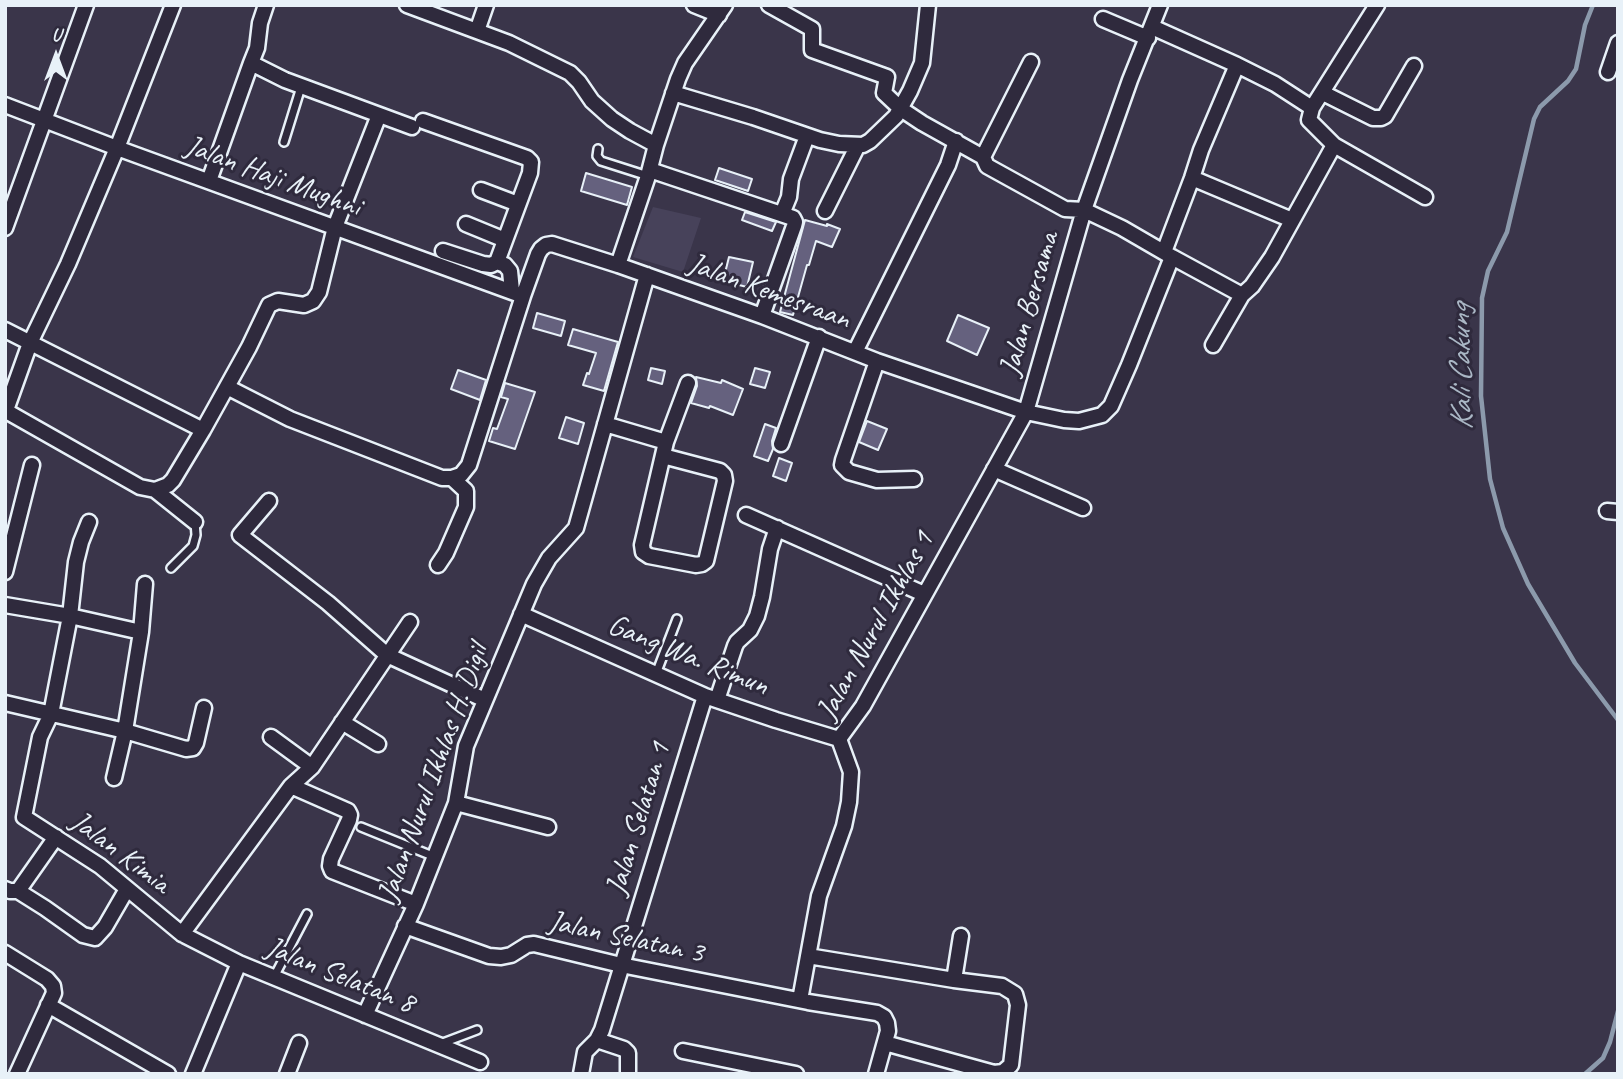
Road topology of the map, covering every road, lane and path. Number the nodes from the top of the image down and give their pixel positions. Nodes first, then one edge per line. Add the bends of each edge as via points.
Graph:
1 (86, 5) edge
2 (173, 5) edge
3 (266, 5) edge
4 (407, 5) edge
5 (486, 5) edge
6 (694, 5) edge
7 (769, 5) edge
8 (928, 5) edge
9 (1160, 5) edge
10 (1377, 5) edge
11 (722, 10) edge
12 (1103, 19) dead end
13 (477, 31) junction
14 (1150, 32) junction
15 (1618, 43) edge
16 (1031, 62) dead end
17 (251, 63) junction
18 (1237, 65) junction
19 (1414, 65) dead end
20 (1608, 72) dead end
21 (301, 86) junction
22 (673, 93) junction
23 (1323, 93) junction
24 (5, 105) edge
25 (1312, 108) junction
26 (901, 110) junction
27 (379, 115) junction
28 (44, 120) junction
29 (807, 136) junction
30 (956, 141) junction
31 (284, 142) dead end
32 (656, 145) junction
33 (858, 145) junction
34 (1334, 145) junction
35 (117, 148) junction
36 (598, 149) dead end
37 (983, 157) junction
38 (649, 173) junction
39 (1192, 178) junction
40 (209, 181) junction
41 (481, 190) dead end
42 (1425, 197) dead end
43 (518, 204) junction
44 (1084, 209) junction
45 (825, 211) dead end
46 (787, 216) junction
47 (1292, 220) junction
48 (466, 224) dead end
49 (335, 227) junction
50 (5, 228) edge
51 (505, 240) junction
52 (443, 251) dead end
53 (1168, 255) junction
54 (497, 262) junction
55 (618, 265) junction
56 (647, 275) junction
57 (517, 293) junction
58 (1242, 295) junction
59 (762, 316) junction
60 (5, 330) edge
61 (819, 338) junction
62 (30, 343) junction
63 (1213, 345) dead end
64 (855, 352) junction
65 (877, 361) junction
66 (688, 383) dead end
67 (226, 387) junction
68 (6, 412) edge
69 (1026, 412) junction
70 (605, 424) junction
71 (203, 430) junction
72 (781, 444) dead end
73 (664, 449) junction
74 (32, 465) dead end
75 (995, 469) junction
76 (452, 478) junction
77 (914, 479) dead end
78 (155, 490) junction
79 (269, 501) dead end
80 (1083, 508) dead end
81 (746, 514) dead end
82 (89, 522) dead end
83 (195, 522) joint
84 (777, 528) junction
85 (438, 565) dead end
86 (171, 568) dead end
87 (5, 572) edge
88 (145, 584) dead end
89 (924, 594) junction
90 (5, 605) edge
91 (521, 614) junction
92 (70, 616) junction
93 (677, 619) dead end
94 (410, 622) dead end
95 (141, 632) junction
96 (387, 655) junction
97 (656, 674) junction
98 (711, 698) junction
99 (485, 699) junction
100 (5, 703) edge
101 (204, 708) dead end
102 (51, 714) junction
103 (342, 722) junction
104 (125, 731) junction
105 (271, 737) dead end
106 (839, 739) junction
107 (378, 744) dead end
108 (312, 766) junction
109 (114, 778) dead end
110 (291, 786) junction
111 (456, 803) junction
112 (361, 827) dead end
113 (548, 827) dead end
114 (56, 837) junction
115 (435, 857) junction
116 (127, 889) junction
117 (11, 890) edge
118 (416, 904) junction
119 (307, 914) dead end
120 (405, 926) junction
121 (182, 934) junction
122 (961, 936) dead end
123 (5, 953) edge
124 (808, 956) junction
125 (239, 963) junction
126 (621, 965) junction
127 (274, 977) junction
128 (954, 980) junction
129 (800, 1000) junction
130 (48, 1004) junction
131 (365, 1015) junction
132 (477, 1030) dead end
133 (597, 1040) junction
134 (299, 1043) dead end
135 (885, 1043) junction
136 (440, 1045) junction
137 (684, 1051) dead end
138 (480, 1062) dead end
139 (17, 1074) edge
140 (168, 1074) edge
141 (193, 1074) edge
142 (287, 1074) edge
143 (581, 1074) edge
144 (628, 1074) edge
145 (796, 1074) edge
146 (876, 1074) edge

1 - 28 street
2 - 35 street
3 - 17 street
4 - 13 street
5 - 13 street
6 - 11 street
7 - 26 street via 812,29 812,50 887,77 884,93
8 - 26 street via 922,63
9 - 14 street, Jalan Bersama
10 - 23 street
11 - 22 street via 685,63
12 - 14 street
13 - 32 street via 570,74 612,120
14 - 18 street
14 - 44 street, Jalan Bersama
15 - 20 street
16 - 37 street
17 - 21 street
17 - 40 street
18 - 25 street
18 - 39 street, Jalan Kemesraan
19 - 23 street via 1381,118
21 - 27 street
21 - 31 lane
22 - 29 street
22 - 32 street
23 - 25 street
24 - 28 street, Jalan Haji Mughni
25 - 34 street via 1309,120
26 - 30 street
26 - 33 street via 870,141
27 - 43 street via 527,158 530,173
27 - 49 street
28 - 35 street, Jalan Haji Mughni
28 - 50 street
29 - 33 street
29 - 46 street via 791,179
30 - 37 street
30 - 64 street
32 - 38 street
33 - 45 street
34 - 42 street
34 - 47 street
35 - 40 street, Jalan Haji Mughni
35 - 62 street
36 - 38 lane via 601,161
37 - 44 street via 987,166 1065,209
38 - 46 street
38 - 55 street
39 - 47 street
39 - 53 street, Jalan Kemesraan
40 - 49 street, Jalan Haji Mughni
41 - 43 street
43 - 51 street
44 - 53 street
44 - 69 street, Jalan Bersama
46 - 59 street via 794,226
47 - 58 street via 1272,257
48 - 51 street
49 - 57 street, Jalan Haji Mughni
49 - 67 street via 313,301 269,305
51 - 54 street
52 - 54 street via 483,264
53 - 58 street
53 - 69 street, Jalan Kemesraan via 1111,406 1102,415 1079,421
54 - 57 street via 510,271
55 - 56 street, Jalan Kemesraan
55 - 57 street, Jalan Kemesraan via 546,245
56 - 59 street, Jalan Kemesraan
56 - 70 street, Jalan Nurul Ikhlas H. Digil
57 - 76 street via 469,465
58 - 63 street
59 - 61 street, Jalan Kemesraan
60 - 62 street
61 - 64 street, Jalan Kemesraan
61 - 72 street
62 - 68 street
62 - 71 street
64 - 65 street, Jalan Kemesraan
65 - 69 street, Jalan Kemesraan
65 - 77 street via 842,465 877,480
66 - 73 street
67 - 71 street
67 - 76 street via 290,419
68 - 78 street via 130,482
69 - 75 street, Jalan Nurul Ikhlas 1
70 - 73 street
70 - 91 street, Jalan Nurul Ikhlas H. Digil via 576,528 543,566
71 - 78 street via 173,480
73 - 73 street via 642,552 702,564 724,475
74 - 87 street
75 - 80 street
75 - 89 street, Jalan Nurul Ikhlas 1
76 - 85 street via 466,491 466,507
78 - 83 street
79 - 96 street via 240,535
81 - 84 street
82 - 92 street via 76,562
83 - 86 lane via 193,546
84 - 89 street
84 - 98 street, Jalan Selatan 1 via 755,621 737,642
88 - 95 street
89 - 106 street, Jalan Nurul Ikhlas 1 via 863,706
90 - 92 street
91 - 97 street, Gang Wa. Rimun
91 - 99 street, Jalan Nurul Ikhlas H. Digil
92 - 95 street
92 - 102 street
93 - 97 lane
94 - 96 street
95 - 104 street
96 - 99 street
96 - 103 street
97 - 98 street, Gang Wa. Rimun
98 - 106 street, Gang Wa. Rimun
98 - 126 street, Jalan Selatan 1
99 - 111 street, Jalan Nurul Ikhlas H. Digil via 466,746
100 - 102 street
101 - 104 street via 193,748
102 - 104 street
102 - 114 street, Jalan Kimia via 40,737 24,817
103 - 107 street
103 - 108 street
104 - 109 street
105 - 108 street
106 - 124 street, Jalan Nurul Ikhlas 1 via 851,772 849,802 819,896
108 - 110 street
110 - 118 street via 350,815 331,859 332,871
110 - 121 street
111 - 113 street
111 - 115 street, Jalan Nurul Ikhlas H. Digil
112 - 115 lane
114 - 116 street, Jalan Kimia
114 - 117 street
115 - 118 street, Jalan Nurul Ikhlas H. Digil
116 - 117 street via 94,939
116 - 121 street, Jalan Kimia
118 - 120 street, Jalan Nurul Ikhlas H. Digil
119 - 127 lane
120 - 126 street, Jalan Selatan 3 via 489,956 511,955 534,944
120 - 131 street, Jalan Nurul Ikhlas H. Digil
121 - 125 street, Jalan Selatan 8
122 - 128 street
123 - 130 street via 53,986
124 - 128 street
124 - 129 street, Jalan Nurul Ikhlas 1
125 - 127 street, Jalan Selatan 8
125 - 141 street
126 - 129 street, Jalan Selatan 3
126 - 133 street, Jalan Selatan 1
127 - 131 street, Jalan Selatan 8
128 - 135 street via 1002,986 1015,994 1018,1005 1011,1065 995,1073
129 - 135 street, Jalan Selatan 3 via 877,1013 887,1023
130 - 139 street
130 - 140 street
131 - 136 street, Jalan Selatan 8
132 - 136 lane
133 - 143 street, Jalan Selatan 1 via 586,1052
133 - 144 street via 628,1053
134 - 142 street
135 - 146 street
136 - 138 street, Jalan Selatan 8
137 - 145 street

